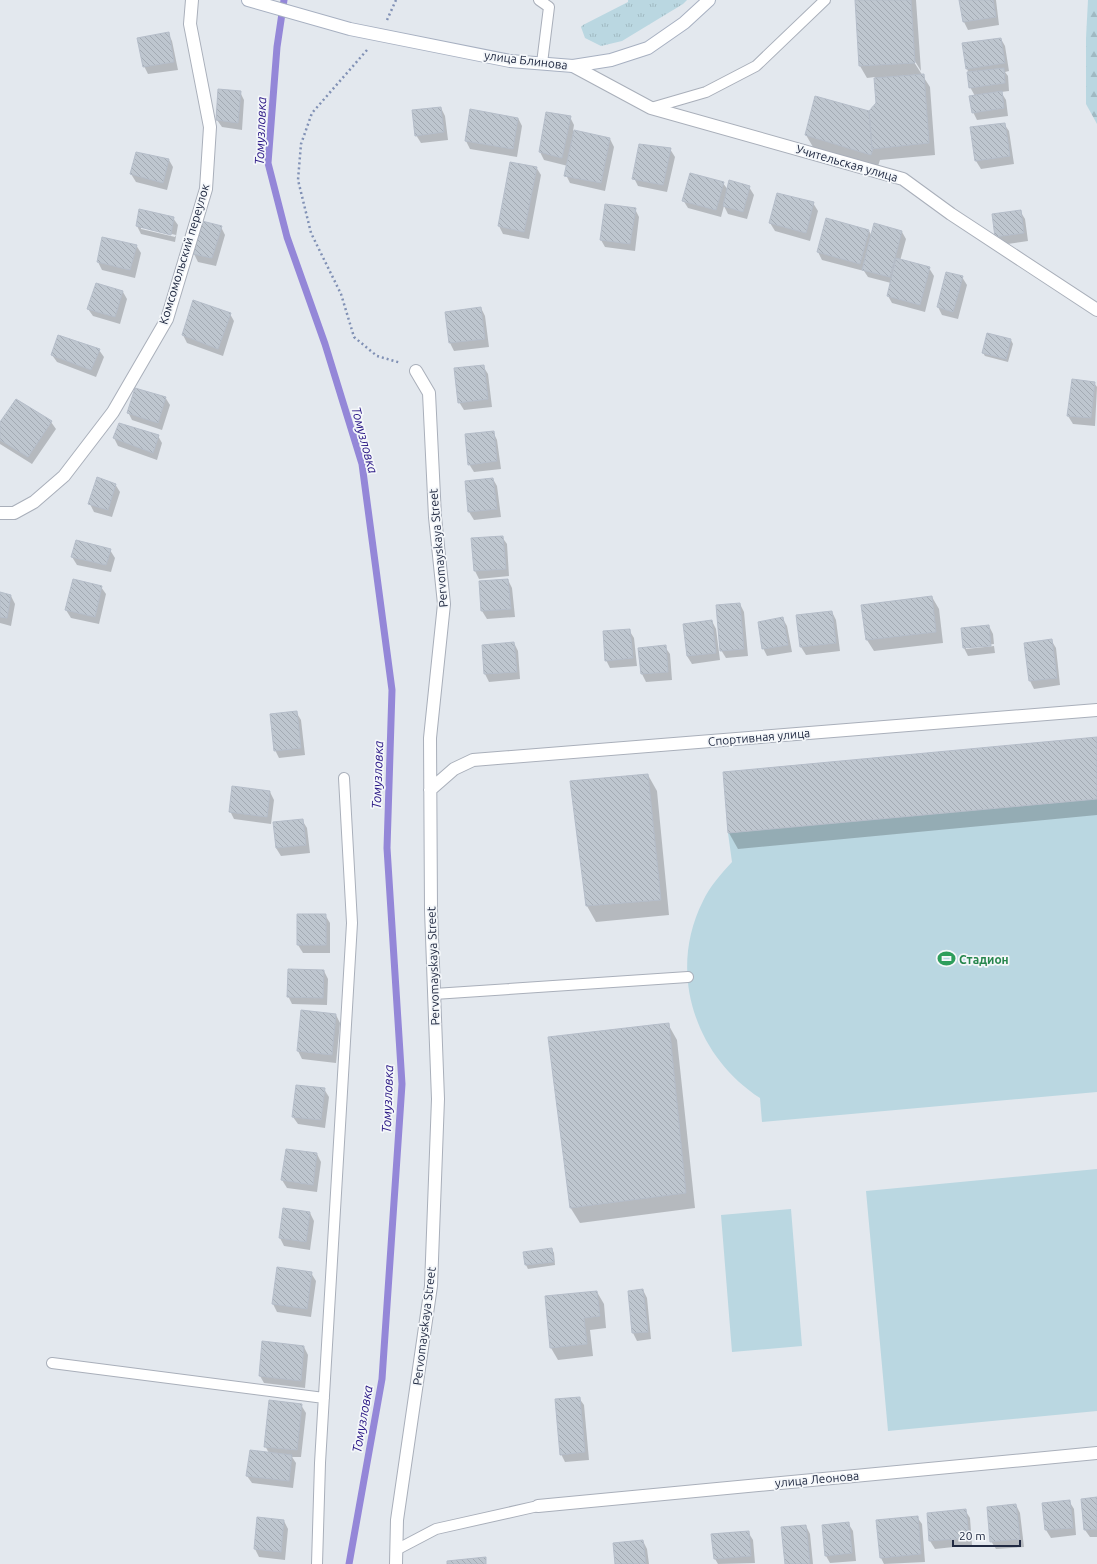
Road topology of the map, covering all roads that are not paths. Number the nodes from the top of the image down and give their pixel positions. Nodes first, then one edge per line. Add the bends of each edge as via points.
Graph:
1 (192, 0) edge
2 (248, 0) edge
3 (539, 0) edge
4 (709, 0) edge
5 (825, 0) edge
6 (542, 63) junction
7 (573, 66) junction
8 (651, 108) junction
9 (1097, 310) edge
10 (416, 371) road end
11 (0, 513) edge
12 (1097, 710) edge
13 (344, 778) dead end
14 (430, 790) junction
15 (688, 978) dead end
16 (434, 994) junction
17 (52, 1363) dead end
18 (324, 1398) junction
19 (1097, 1453) edge
20 (538, 1506) joint
21 (396, 1550) junction
22 (317, 1564) edge
23 (396, 1564) edge

1 - 11 street, Комсомольский переулок via 190,24 210,127 206,189 167,319 113,412 64,476 34,502 14,513
2 - 6 street, улица Блинова via 350,29 510,61
3 - 6 lane via 549,7
4 - 7 street, улица Блинова via 684,23 648,48 611,60
5 - 8 lane via 756,66 706,92
6 - 7 street, улица Блинова
7 - 8 street, Учительская улица
8 - 9 street, Учительская улица via 903,179 951,214
10 - 14 street, Pervomayskaya Street via 429,393 435,517 444,604 430,738
12 - 14 street, Спортивная улица via 473,760 454,769
13 - 18 lane via 352,923
14 - 16 street, Pervomayskaya Street
15 - 16 lane
16 - 21 street, Pervomayskaya Street via 438,1098 431,1286 397,1520
17 - 18 lane
18 - 22 lane
19 - 20 street, улица Леонова
20 - 21 lane via 436,1529
21 - 23 street, Pervomayskaya Street

